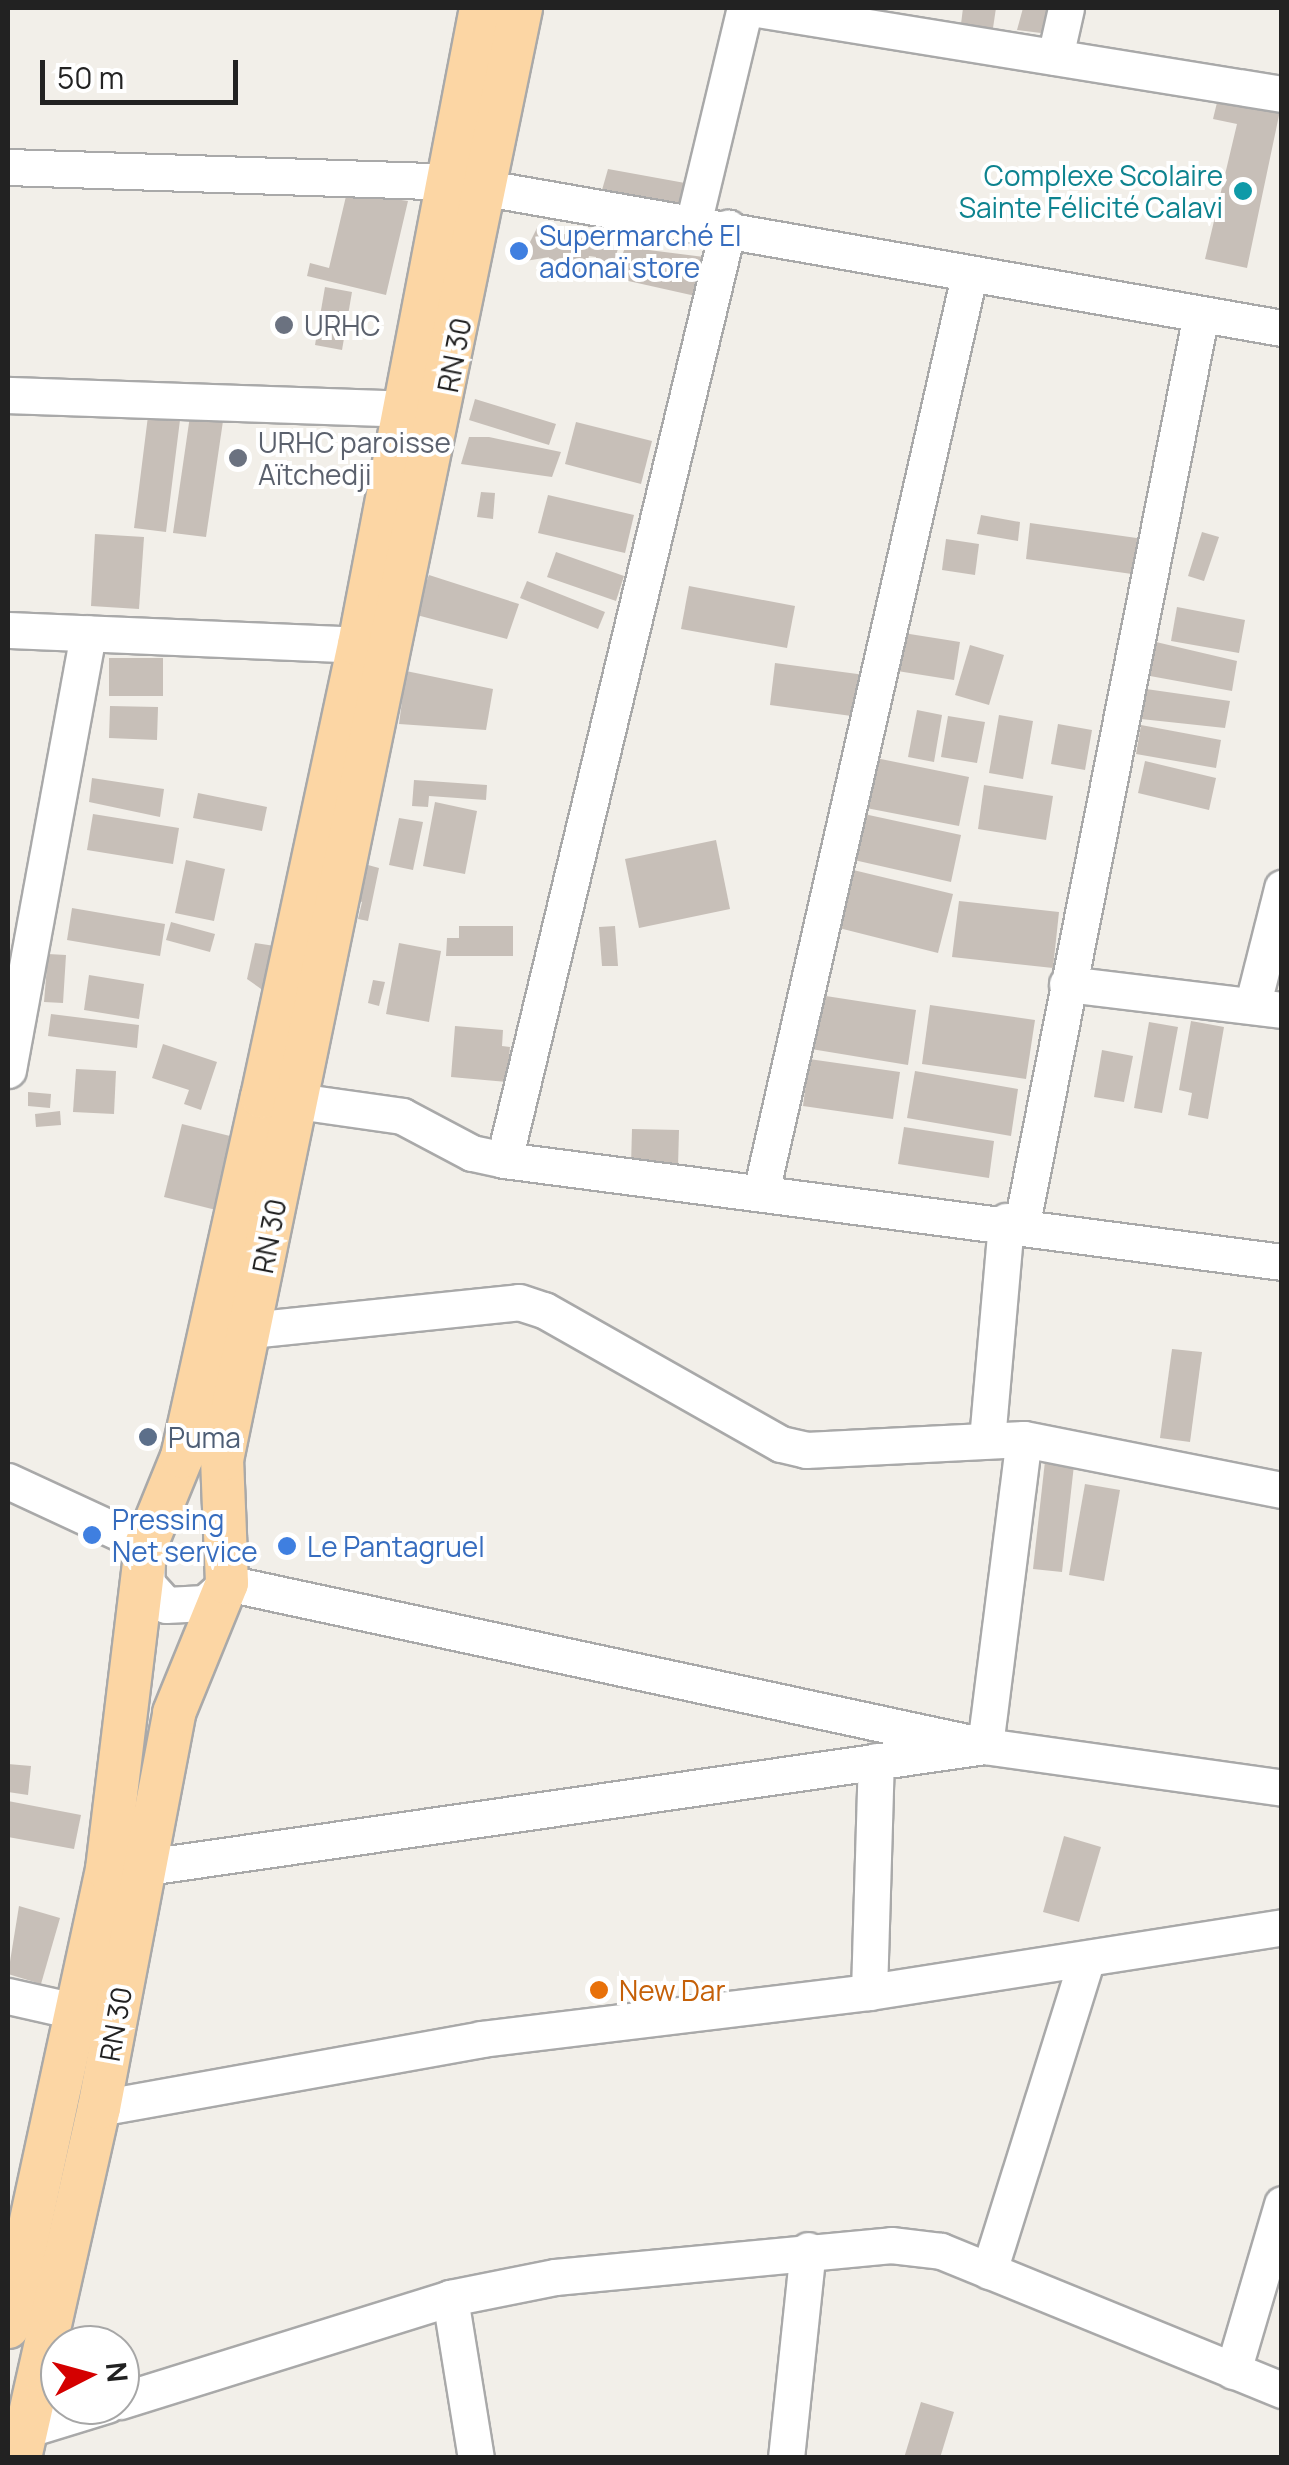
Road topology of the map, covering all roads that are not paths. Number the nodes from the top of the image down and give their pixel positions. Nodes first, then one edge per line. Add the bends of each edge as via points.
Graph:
1 (482, 8) edge
2 (521, 8) edge
3 (748, 8) edge
4 (1066, 8) edge
5 (1055, 57) junction
6 (1282, 94) edge
7 (8, 167) edge
8 (469, 185) junction
9 (693, 224) junction
10 (728, 228) junction
11 (969, 276) junction
12 (1201, 314) junction
13 (1282, 328) edge
14 (8, 395) edge
15 (402, 409) junction
16 (8, 630) edge
17 (88, 633) junction
18 (360, 645) junction
19 (1282, 888) edge
20 (1067, 984) junction
21 (1267, 1006) edge
22 (8, 1070) edge
23 (297, 1101) junction
24 (504, 1160) junction
25 (761, 1192) junction
26 (1014, 1222) junction
27 (1282, 1262) edge
28 (250, 1330) junction
29 (1024, 1439) junction
30 (986, 1440) junction
31 (8, 1481) edge
32 (1282, 1490) edge
33 (146, 1545) junction
34 (228, 1583) junction
35 (985, 1746) junction
36 (876, 1761) junction
37 (1282, 1788) edge
38 (140, 1868) junction
39 (1282, 1927) edge
40 (1086, 1959) junction
41 (869, 1992) junction
42 (8, 1996) edge
43 (78, 2012) junction
44 (99, 2108) junction
45 (1282, 2204) edge
46 (808, 2250) junction
47 (989, 2270) junction
48 (450, 2298) junction
49 (8, 2327) edge
50 (1233, 2371) junction
51 (1282, 2390) edge
52 (140, 2395) edge
53 (63, 2425) edge
54 (22, 2444) edge
55 (476, 2458) edge
56 (786, 2458) edge

1 - 8 main road, RN 30
2 - 8 main road, RN 30 / RN 30
3 - 5 street
3 - 9 street
4 - 5 street
5 - 6 street
7 - 8 street
8 - 9 street
8 - 15 main road, RN 30
8 - 23 main road, RN 30 / RN 30
9 - 10 street
10 - 11 street
10 - 24 street
11 - 12 street
11 - 25 street
12 - 13 street
12 - 20 street
14 - 15 street
15 - 18 main road, RN 30
16 - 17 street
17 - 18 street
17 - 22 street
18 - 33 main road, RN 30 via 182,1458
19 - 21 street
20 - 21 street
20 - 26 street
23 - 24 street via 402,1116 472,1154
23 - 28 main road, RN 30 / RN 30
24 - 25 street
25 - 26 street
26 - 27 street
26 - 30 street
28 - 30 street via 519,1302 781,1444 877,1449
28 - 34 main road, RN 30 / RN 30 via 222,1460
29 - 30 street
29 - 32 street
29 - 35 street
31 - 33 street
33 - 34 street via 147,1584 166,1605 205,1603
33 - 43 main road, RN 30 via 107,1869
34 - 35 street
34 - 38 main road, RN 30 / RN 30 via 174,1713
35 - 36 street
35 - 37 street
36 - 38 street
36 - 41 street
38 - 44 main road, RN 30 / RN 30
39 - 40 street
40 - 41 street
40 - 47 street
41 - 44 street via 482,2039
42 - 43 street
43 - 49 main road, RN 30
44 - 54 main road, RN 30 / RN 30
45 - 50 street
46 - 47 street via 891,2245 941,2252
46 - 48 street via 556,2277
46 - 56 street
47 - 50 street
48 - 52 street
48 - 55 street
50 - 51 street
53 - 54 street

